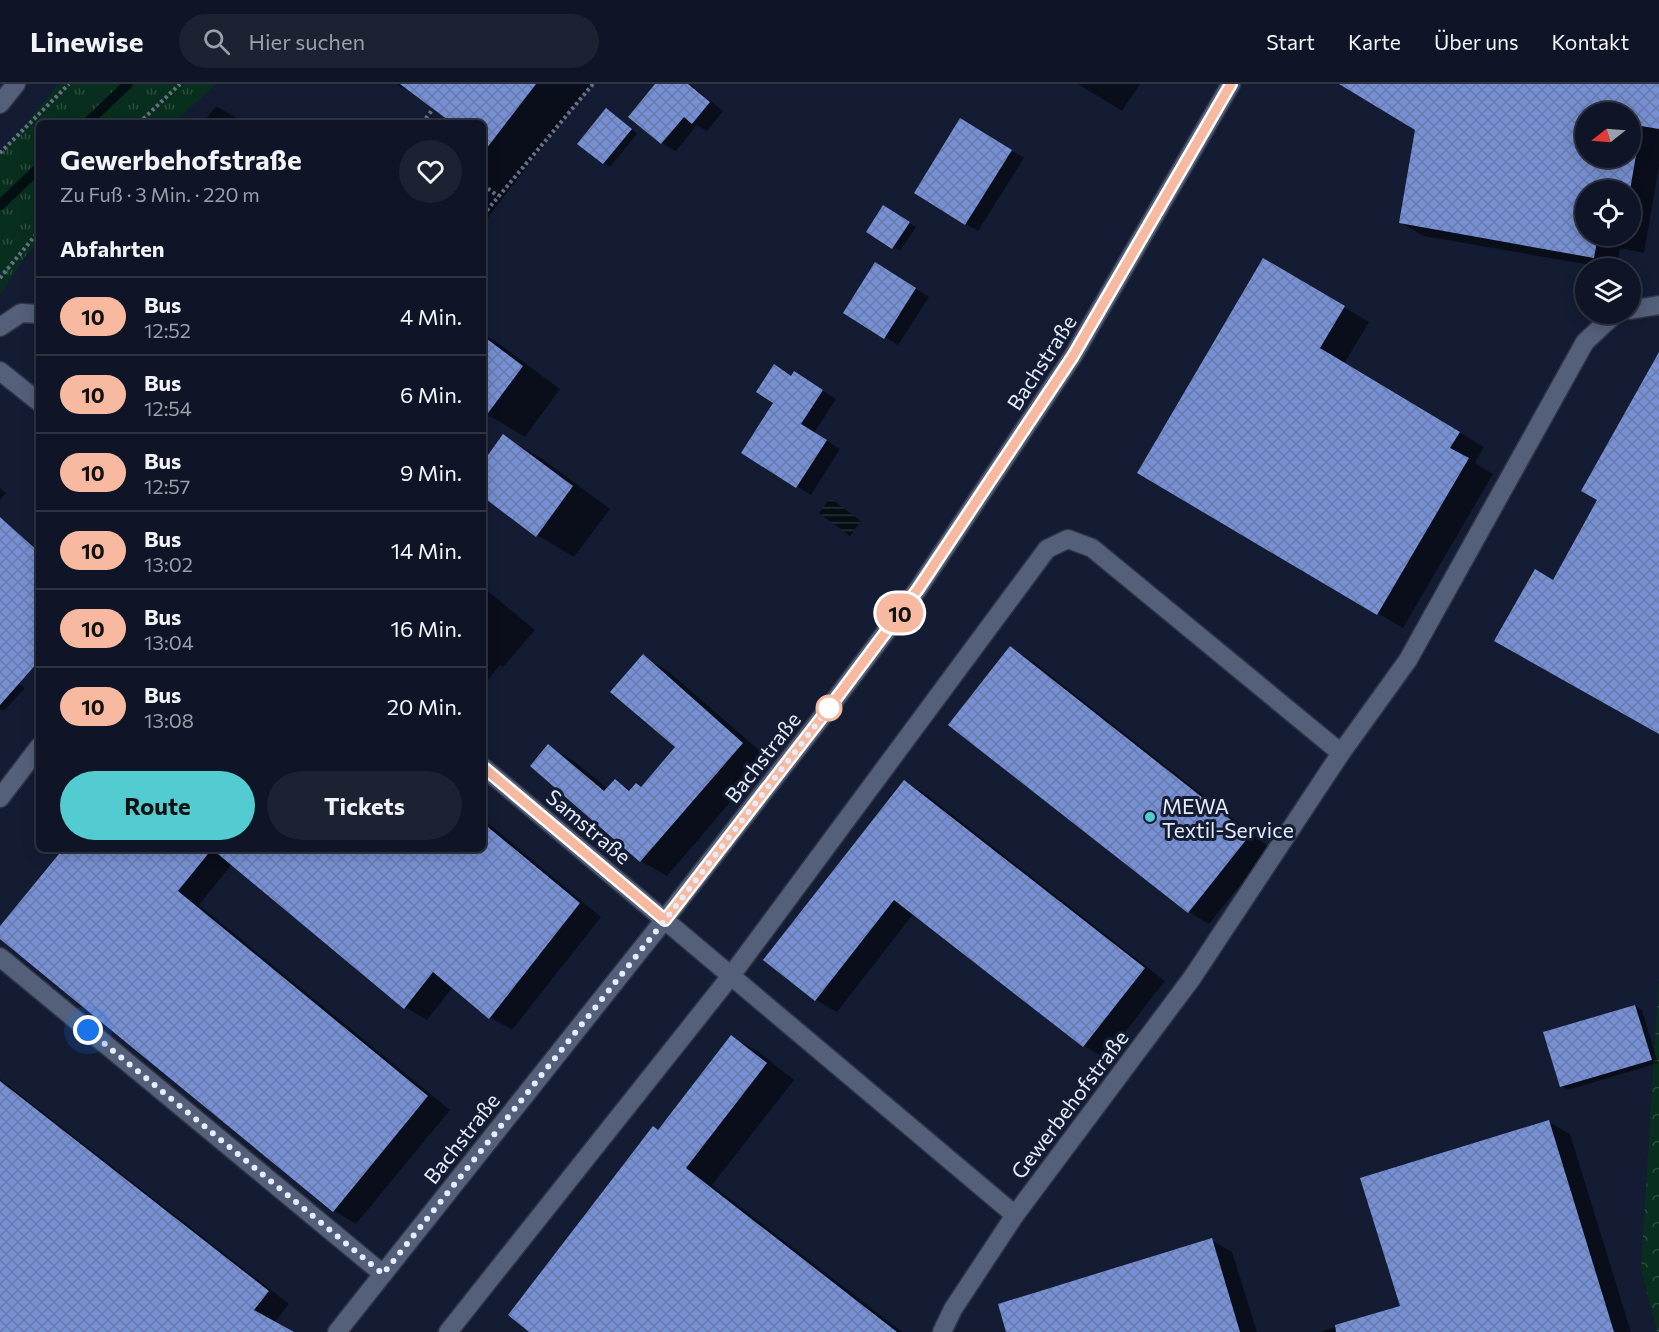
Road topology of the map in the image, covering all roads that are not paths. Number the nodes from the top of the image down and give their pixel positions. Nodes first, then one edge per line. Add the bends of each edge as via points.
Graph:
1 (16, 84) edge
2 (1231, 84) edge
3 (0, 104) edge
4 (1659, 305) edge
5 (1641, 308) edge
6 (36, 314) edge
7 (1604, 324) edge
8 (0, 327) edge
9 (0, 371) edge
10 (36, 400) edge
11 (36, 751) edge
12 (1341, 753) junction
13 (486, 770) edge
14 (0, 798) edge
15 (665, 920) junction
16 (0, 957) edge
17 (730, 977) junction
18 (1015, 1215) junction
19 (383, 1274) junction
20 (338, 1332) edge
21 (448, 1332) edge
22 (942, 1332) edge

1 - 3 street
2 - 15 street, Bachstraße via 1073,356 918,589
4 - 5 street
6 - 8 street via 21,313
7 - 12 street, Gewerbehofstraße via 1585,342 1408,660
9 - 10 street
11 - 14 street
12 - 17 street via 1092,548 1068,539 1047,549
12 - 18 street, Gewerbehofstraße via 1192,978
13 - 15 street, Samstraße
15 - 17 street, Gewerbehofstraße
15 - 19 street, Bachstraße
16 - 19 street
17 - 18 street, Gewerbehofstraße
17 - 21 street
18 - 22 street, Gewerbehofstraße via 953,1308
19 - 20 street, Bachstraße

